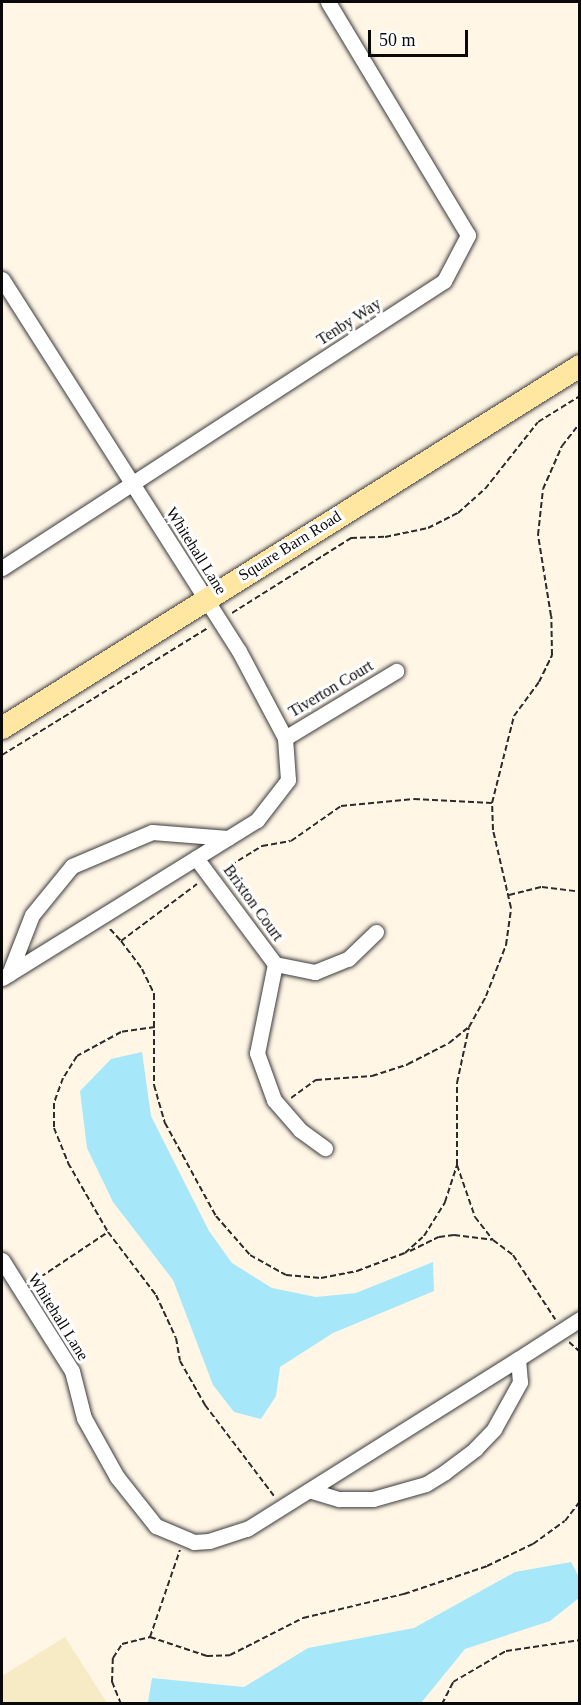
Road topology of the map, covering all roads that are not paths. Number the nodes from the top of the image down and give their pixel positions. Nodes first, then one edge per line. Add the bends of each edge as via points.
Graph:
1 (328, 2) edge
2 (2, 279) edge
3 (579, 366) edge
4 (133, 484) junction
5 (2, 568) edge
6 (204, 599) junction
7 (396, 670) dead end
8 (2, 728) edge
9 (285, 738) junction
10 (228, 838) junction
11 (196, 858) junction
12 (376, 932) dead end
13 (275, 964) junction
14 (5, 976) edge
15 (325, 1148) dead end
16 (2, 1260) edge
17 (579, 1319) edge
18 (518, 1359) junction
19 (312, 1491) junction

1 - 4 street, Tenby Way via 468,235 444,281
2 - 4 street, Whitehall Lane
3 - 6 street, Square Barn Road
4 - 5 street, Tenby Way
4 - 6 street, Whitehall Lane
6 - 8 street, Square Barn Road
6 - 9 street, Whitehall Lane
7 - 9 street, Tiverton Court
9 - 10 street, Whitehall Lane via 288,780 257,820
10 - 11 street, Whitehall Lane
10 - 14 street, Whitehall Lane via 152,832 72,866 32,915
11 - 13 street, Brixton Court
11 - 14 street, Whitehall Lane
12 - 13 street, Brixton Court via 348,959 315,972
13 - 15 street via 257,1053 280,1107 300,1130
16 - 19 street, Whitehall Lane via 72,1371 84,1418 117,1477 156,1526 184,1539 209,1541 227,1537
17 - 18 street, Whitehall Lane
18 - 19 street, Whitehall Lane
18 - 19 street via 520,1382 494,1429 446,1472 426,1484 373,1499 339,1500

